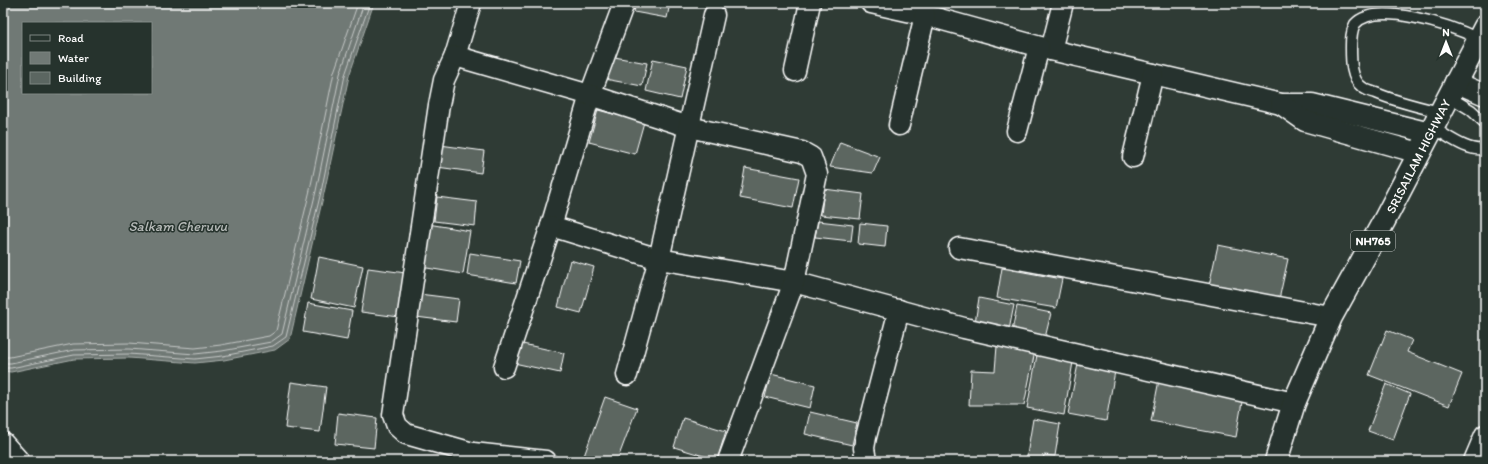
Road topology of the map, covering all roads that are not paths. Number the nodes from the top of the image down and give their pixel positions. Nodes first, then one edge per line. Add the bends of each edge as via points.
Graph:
1 (471, 3) edge
2 (624, 3) edge
3 (810, 3) edge
4 (1063, 3) edge
5 (880, 4) edge
6 (714, 15) dead end
7 (925, 15) junction
8 (1482, 33) edge
9 (1045, 48) junction
10 (455, 56) junction
11 (795, 71) dead end
12 (1153, 74) junction
13 (590, 95) junction
14 (1485, 95) edge
15 (1281, 104) junction
16 (1441, 110) junction
17 (1485, 123) edge
18 (899, 125) dead end
19 (689, 127) junction
20 (1017, 131) dead end
21 (1485, 149) edge
22 (1419, 153) junction
23 (1134, 157) dead end
24 (551, 226) junction
25 (959, 248) dead end
26 (659, 259) junction
27 (794, 282) junction
28 (899, 310) junction
29 (1331, 317) junction
30 (504, 367) dead end
31 (627, 375) dead end
32 (1294, 403) junction
33 (1485, 436) edge
34 (3, 443) edge
35 (473, 457) edge
36 (19, 461) edge
37 (546, 461) edge
38 (728, 461) edge
39 (866, 461) edge
40 (1276, 461) edge
41 (1474, 461) edge

1 - 10 street
2 - 13 street
3 - 11 street
4 - 9 street
5 - 7 street
6 - 19 street
7 - 9 street
7 - 18 street
8 - 16 highway, SRISAILAM HIGHWAY / NH765
8 - 16 lane via 1412,13 1378,9 1366,13 1355,24 1352,36 1353,75 1362,87 1392,100
9 - 12 street
9 - 20 street
10 - 13 street
10 - 35 street via 444,80 439,105 393,415 397,426 406,434
12 - 15 street
12 - 23 street
13 - 19 street
13 - 24 street
14 - 16 street
15 - 16 street
15 - 22 street via 1305,121
16 - 17 lane via 1471,110
16 - 21 lane via 1468,147
16 - 22 highway, SRISAILAM HIGHWAY / NH765
19 - 26 street
19 - 27 street via 802,152 811,157 817,174
22 - 29 highway, SRISAILAM HIGHWAY / NH765
24 - 26 street
24 - 30 street
25 - 29 street
26 - 27 street
26 - 31 street
27 - 28 street
27 - 38 street
28 - 32 street via 964,328
28 - 39 street via 866,437
29 - 32 highway, SRISAILAM HIGHWAY / NH765
32 - 40 highway, SRISAILAM HIGHWAY / NH765
33 - 41 street
34 - 36 street
35 - 37 street

